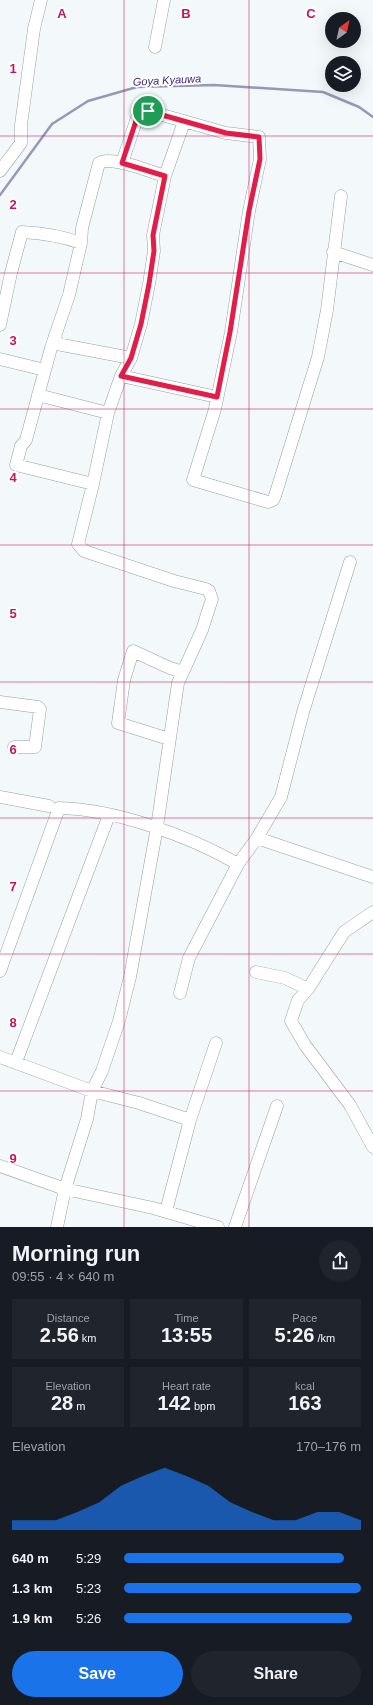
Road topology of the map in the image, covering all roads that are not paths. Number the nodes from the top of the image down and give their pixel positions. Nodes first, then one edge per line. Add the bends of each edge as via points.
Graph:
1 (41, 0) edge
2 (164, 0) edge
3 (155, 48) dead end
4 (184, 122) junction
5 (122, 163) junction
6 (2, 166) edge
7 (165, 176) junction
8 (341, 196) dead end
9 (81, 243) junction
10 (333, 252) junction
11 (373, 265) edge
12 (0, 325) edge
13 (55, 334) junction
14 (131, 358) junction
15 (0, 359) edge
16 (45, 370) junction
17 (121, 376) junction
18 (38, 395) junction
19 (217, 397) junction
20 (108, 413) junction
21 (93, 484) junction
22 (350, 562) dead end
23 (183, 672) junction
24 (0, 702) edge
25 (169, 739) junction
26 (14, 747) dead end
27 (0, 796) edge
28 (50, 806) dead end
29 (109, 815) junction
30 (157, 827) junction
31 (256, 838) junction
32 (238, 864) junction
33 (373, 878) edge
34 (373, 912) edge
35 (0, 971) edge
36 (256, 972) dead end
37 (308, 989) junction
38 (180, 993) dead end
39 (216, 1043) dead end
40 (0, 1057) edge
41 (16, 1062) junction
42 (92, 1091) junction
43 (277, 1106) dead end
44 (190, 1120) junction
45 (373, 1147) edge
46 (0, 1166) edge
47 (65, 1189) junction
48 (166, 1211) junction
49 (188, 1223) edge
50 (57, 1227) edge
51 (218, 1227) edge
52 (235, 1227) edge

1 - 6 street via 34,29 21,125 21,143
2 - 3 street
4 - 5 street via 148,111 138,115
4 - 7 street
4 - 19 street via 226,133 259,137 260,159
5 - 7 street
5 - 9 street via 112,160 99,163 82,228
7 - 14 street via 153,235 154,251 149,284
8 - 10 street
9 - 12 street via 46,234 22,232
9 - 13 street via 69,295
10 - 11 street
10 - 19 street via 327,310 318,357 273,500 268,502 193,480
13 - 14 street via 57,344
13 - 16 street
14 - 17 street
15 - 16 street
16 - 18 street
17 - 19 street
17 - 20 street
18 - 20 street
18 - 21 street via 26,440 21,446 16,465
20 - 21 street
21 - 23 street via 78,544 80,548 209,591 212,599 202,630
22 - 31 street via 303,712 281,797
23 - 25 street via 178,683
23 - 25 street via 133,651 124,680 118,723
24 - 26 street via 40,709 35,746
25 - 30 street
27 - 28 street
29 - 30 street
29 - 35 street via 77,808 59,808
29 - 41 street
30 - 32 street
30 - 42 street via 130,977 119,1021 102,1071
31 - 32 street
31 - 33 street
32 - 38 street via 189,958
34 - 37 street via 344,932
36 - 37 street via 285,978
37 - 45 street via 298,1000 291,1021 304,1045 350,1105
39 - 44 street
40 - 41 street
41 - 42 street
42 - 44 street
42 - 47 street via 87,1119
43 - 52 street
44 - 48 street
46 - 47 street
47 - 48 street
47 - 50 street
48 - 49 street
49 - 51 street

